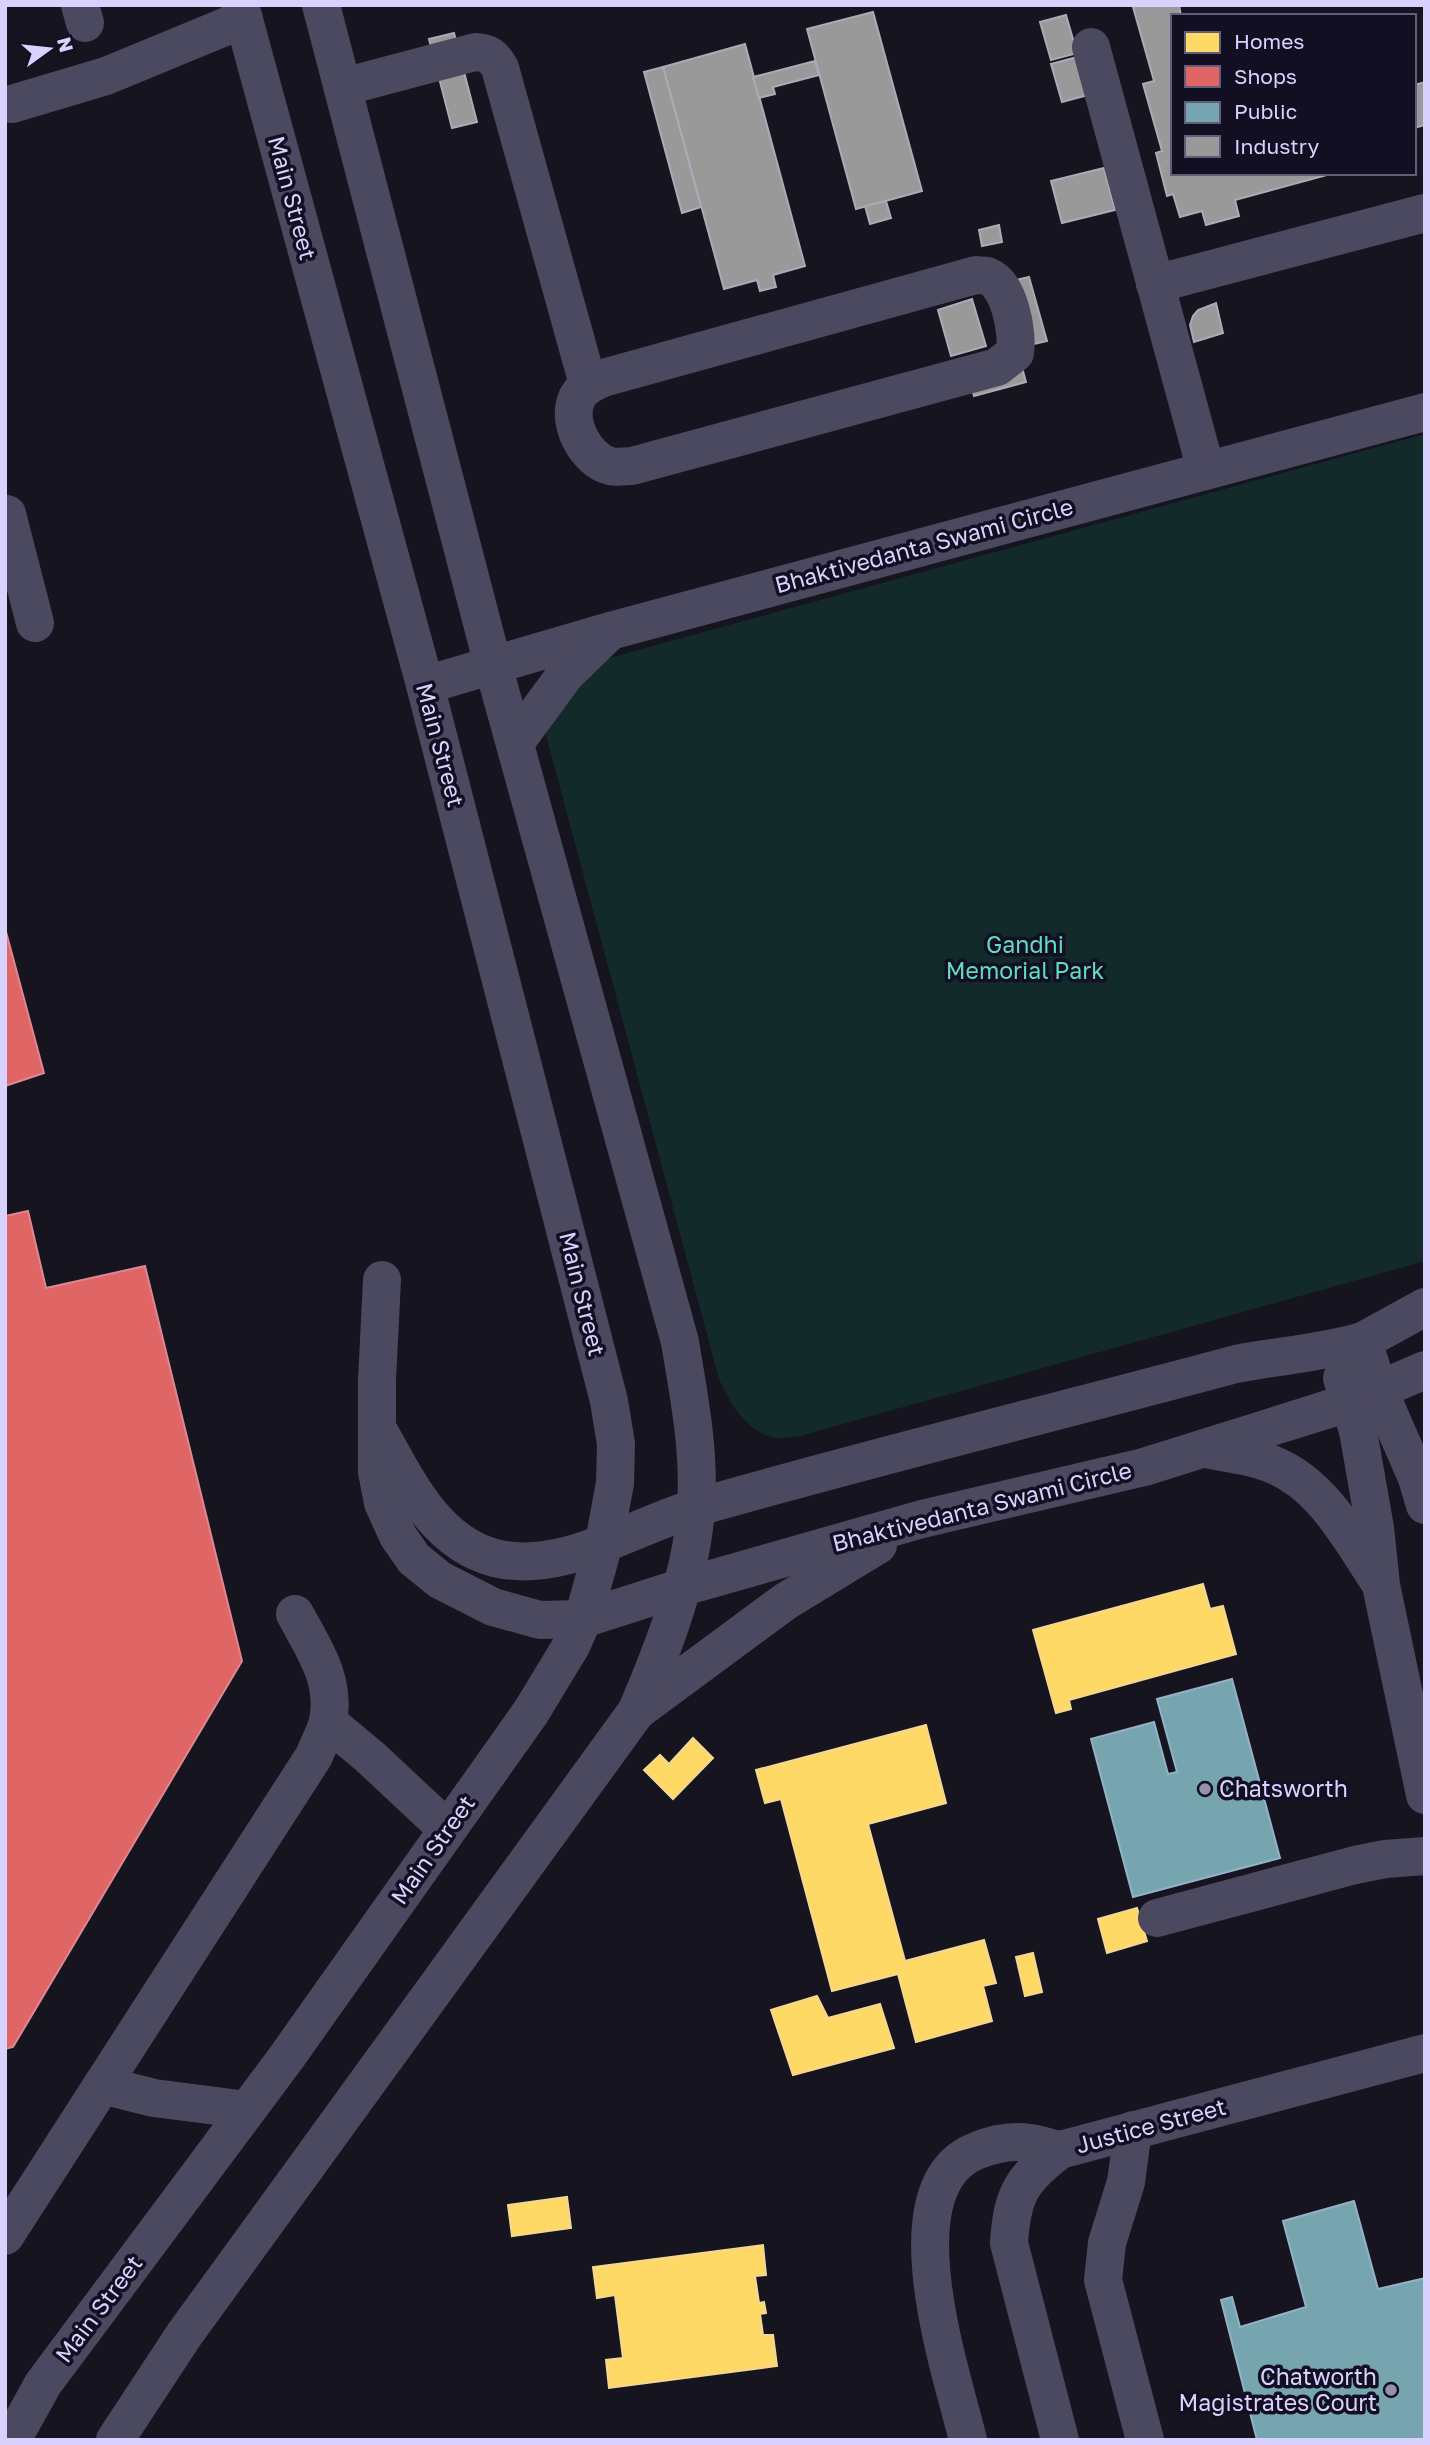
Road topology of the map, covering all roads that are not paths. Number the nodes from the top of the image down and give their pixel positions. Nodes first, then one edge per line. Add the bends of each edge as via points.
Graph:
1 (321, 5) edge
2 (242, 12) edge
3 (1091, 47) dead end
4 (343, 87) junction
5 (12, 104) dead end
6 (1425, 213) edge
7 (1155, 284) junction
8 (588, 384) junction
9 (1425, 412) edge
10 (1206, 470) junction
11 (7, 514) edge
12 (35, 624) dead end
13 (610, 631) junction
14 (494, 665) junction
15 (425, 685) junction
16 (515, 743) junction
17 (382, 1280) dead end
18 (1425, 1307) edge
19 (1347, 1346) junction
20 (1425, 1370) edge
21 (1365, 1396) junction
22 (377, 1427) junction
23 (1202, 1448) junction
24 (1422, 1480) edge
25 (696, 1508) junction
26 (922, 1519) junction
27 (604, 1543) junction
28 (1381, 1584) junction
29 (683, 1587) junction
30 (295, 1614) dead end
31 (583, 1619) junction
32 (636, 1712) junction
33 (328, 1722) junction
34 (1425, 1795) edge
35 (447, 1829) junction
36 (1425, 1856) edge
37 (1157, 1918) dead end
38 (1425, 2053) edge
39 (103, 2085) junction
40 (247, 2110) junction
41 (1133, 2130) junction
42 (1060, 2150) junction
43 (5, 2236) edge
44 (12, 2440) edge
45 (115, 2440) edge
46 (968, 2440) edge
47 (1060, 2440) edge
48 (1145, 2440) edge

1 - 4 street
2 - 5 street via 106,76
2 - 15 street, Main Street
3 - 7 street
4 - 8 street via 475,52 494,57
4 - 14 street
6 - 7 street
7 - 10 street
8 - 8 street via 976,275 998,284 1017,341 1015,353 1007,361 978,374 632,466 612,467 587,450 577,429 575,410
9 - 10 street, Bhaktivedanta Swami Circle
10 - 13 street, Bhaktivedanta Swami Circle
11 - 12 street
13 - 14 street, Bhaktivedanta Swami Circle
13 - 16 street via 565,675
14 - 15 street, Bhaktivedanta Swami Circle
14 - 16 street
15 - 27 street, Main Street via 609,1401 616,1444 615,1483
16 - 25 street via 680,1342 695,1428
17 - 22 street, Bhaktivedanta Swami Circle
18 - 19 street
19 - 21 street
19 - 25 street via 1236,1364
20 - 21 street, Bhaktivedanta Swami Circle
21 - 23 street, Bhaktivedanta Swami Circle
21 - 24 street
21 - 28 street via 1370,1497
22 - 27 street via 427,1511 450,1535 475,1551 521,1561 560,1557
22 - 31 street, Bhaktivedanta Swami Circle via 377,1472 383,1503 414,1559 440,1580 493,1607 541,1620
23 - 26 street, Bhaktivedanta Swami Circle via 1144,1467
23 - 28 street via 1261,1460 1288,1472 1318,1494
25 - 27 street
25 - 29 street
26 - 29 street, Bhaktivedanta Swami Circle
26 - 32 street via 786,1601
27 - 31 street, Main Street
28 - 34 street
29 - 31 street, Bhaktivedanta Swami Circle
29 - 32 street
30 - 33 street via 324,1668 330,1693
31 - 35 street, Main Street via 531,1712
32 - 45 street via 184,2335
33 - 35 street
33 - 39 street via 314,1756
35 - 40 street, Main Street
36 - 37 street via 1355,1865
38 - 41 street, Justice Street
39 - 40 street via 154,2098
39 - 43 street
40 - 44 street, Main Street via 43,2384
41 - 42 street, Justice Street
41 - 48 street via 1103,2280
42 - 46 street via 1027,2143 989,2146 966,2155 950,2169 940,2187 929,2250 935,2306
42 - 47 street, Justice Street via 1036,2168 1020,2190 1011,2212 1009,2244

